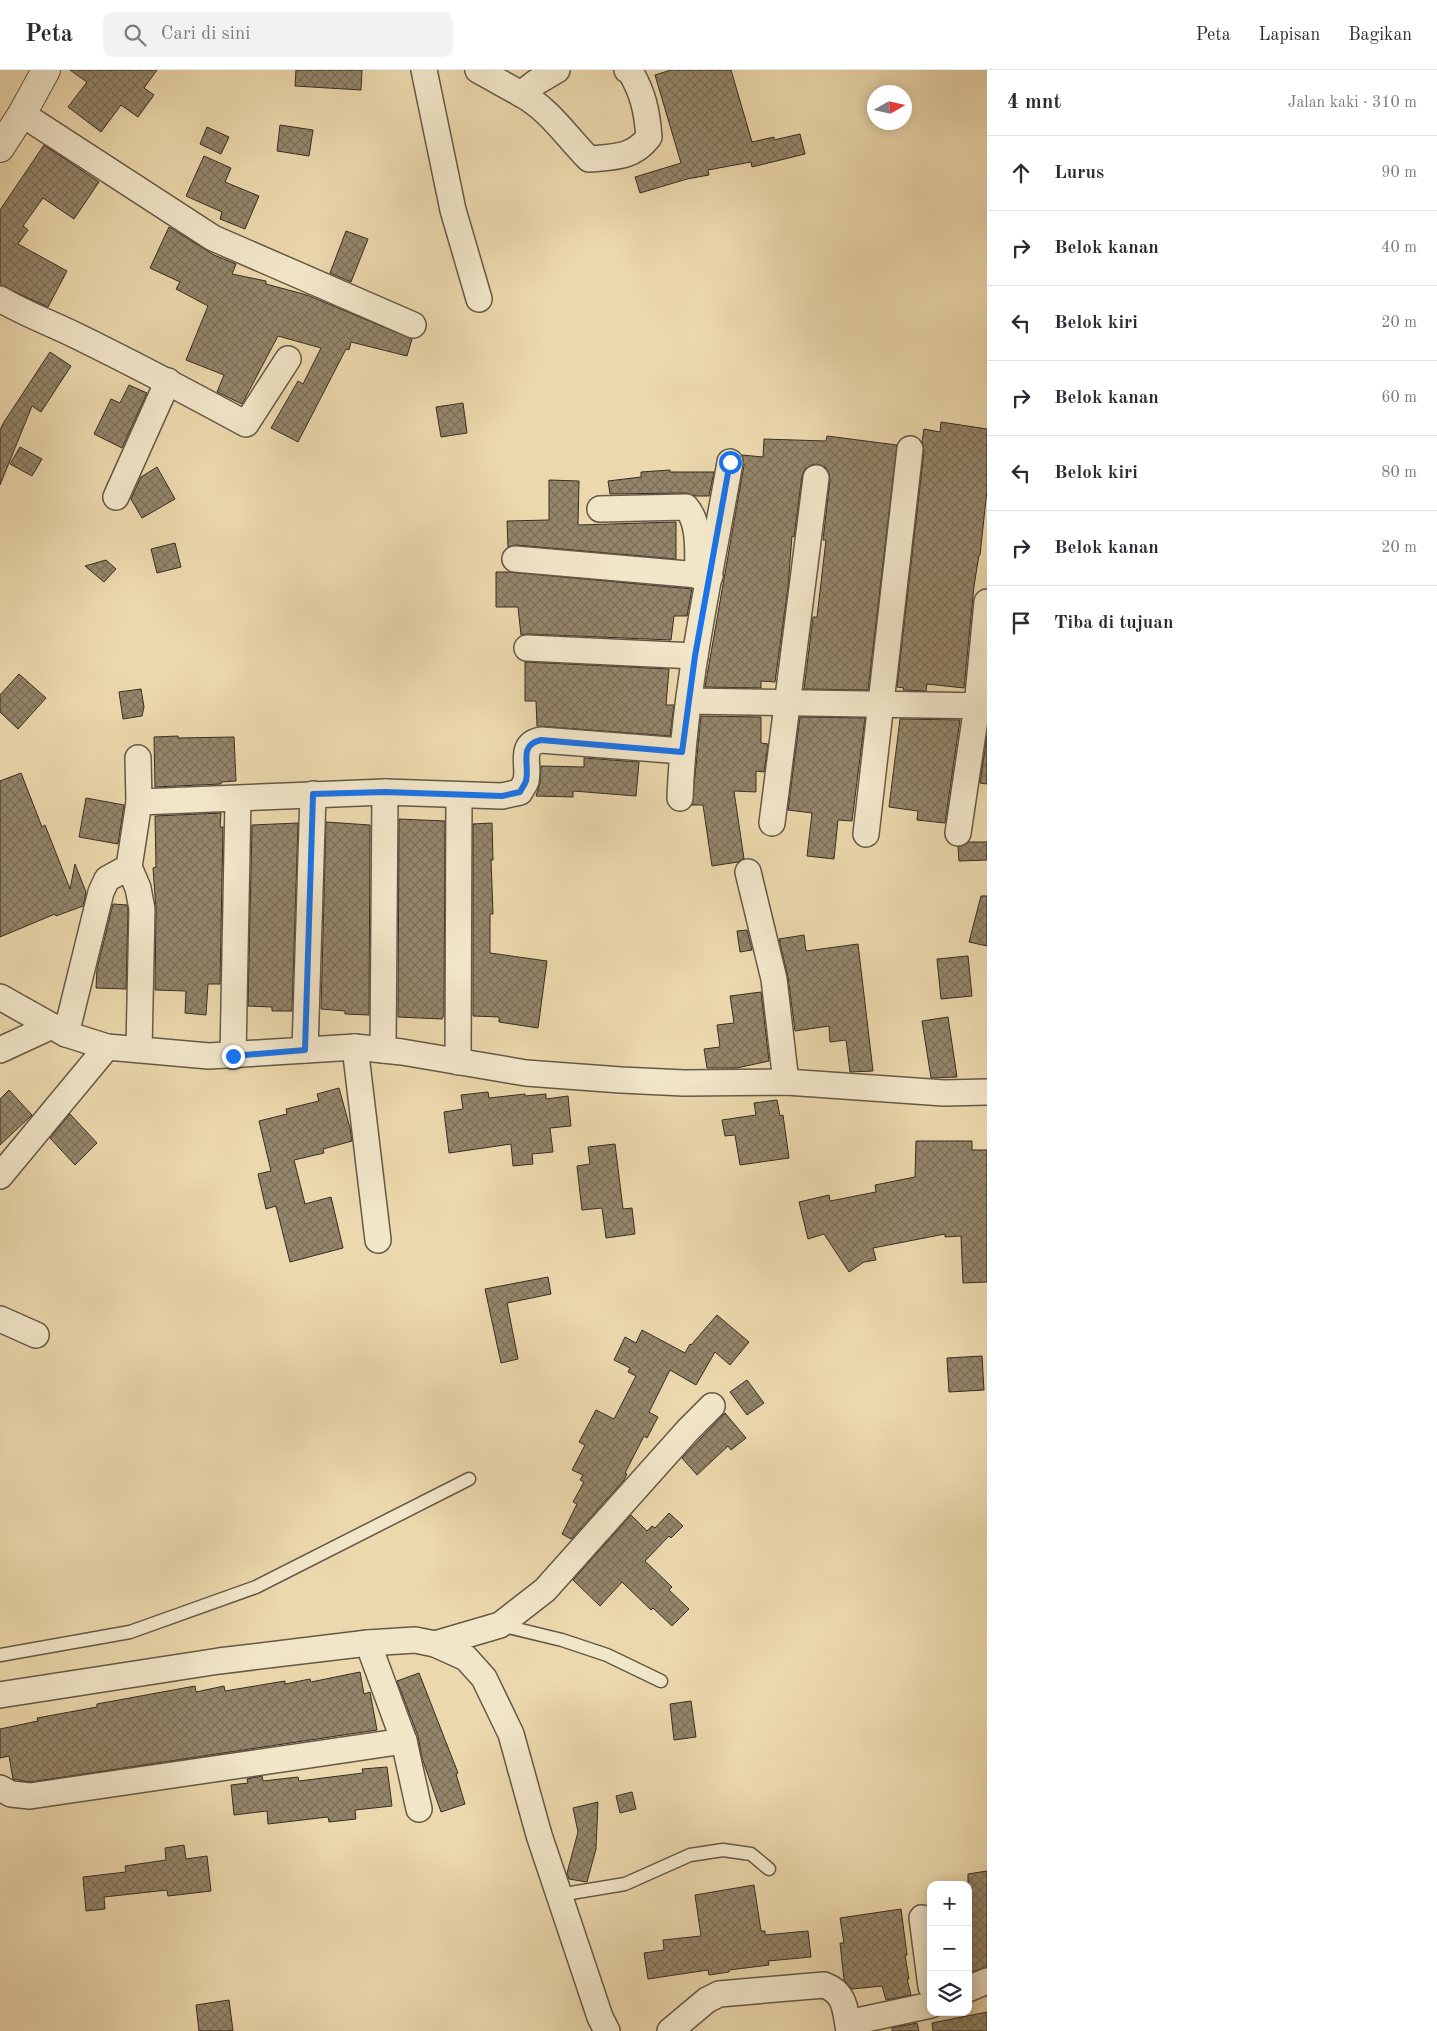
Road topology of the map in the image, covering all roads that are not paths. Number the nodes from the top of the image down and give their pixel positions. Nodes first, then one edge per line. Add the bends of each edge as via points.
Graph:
1 (46, 70) edge
2 (424, 70) edge
3 (478, 70) edge
4 (556, 70) edge
5 (627, 70) edge
6 (521, 94) junction
7 (22, 114) junction
8 (0, 148) edge
9 (0, 299) edge
10 (479, 299) dead end
11 (413, 325) dead end
12 (288, 359) dead end
13 (168, 381) junction
14 (910, 449) dead end
15 (730, 462) dead end
16 (816, 478) dead end
17 (116, 497) dead end
18 (600, 509) dead end
19 (515, 559) dead end
20 (704, 576) junction
21 (987, 602) edge
22 (528, 648) dead end
23 (695, 656) junction
24 (689, 701) junction
25 (787, 702) junction
26 (882, 703) junction
27 (982, 706) edge
28 (682, 752) junction
29 (138, 758) dead end
30 (385, 792) junction
31 (313, 794) junction
32 (459, 795) junction
33 (680, 798) dead end
34 (238, 799) junction
35 (139, 802) junction
36 (772, 823) dead end
37 (958, 833) dead end
38 (866, 834) dead end
39 (129, 867) junction
40 (748, 872) dead end
41 (0, 997) edge
42 (59, 1030) junction
43 (107, 1047) junction
44 (355, 1048) junction
45 (140, 1049) junction
46 (0, 1050) edge
47 (305, 1050) junction
48 (383, 1050) junction
49 (233, 1056) junction
50 (458, 1062) junction
51 (786, 1082) junction
52 (987, 1092) edge
53 (0, 1176) edge
54 (378, 1240) dead end
55 (0, 1319) edge
56 (36, 1335) dead end
57 (712, 1406) dead end
58 (469, 1479) dead end
59 (500, 1625) junction
60 (368, 1643) junction
61 (435, 1644) junction
62 (0, 1655) edge
63 (661, 1681) dead end
64 (0, 1695) edge
65 (404, 1741) junction
66 (0, 1788) edge
67 (419, 1809) dead end
68 (770, 1869) dead end
69 (559, 1895) junction
70 (922, 1918) dead end
71 (929, 1971) edge
72 (987, 1981) edge
73 (972, 1987) edge
74 (927, 2006) edge
75 (848, 2027) edge
76 (606, 2031) edge
77 (670, 2031) edge

1 - 7 street
2 - 10 street via 453,210
3 - 6 street
4 - 6 street
5 - 6 street via 641,91 649,137 631,153 589,159 555,120
7 - 8 street
7 - 11 street via 213,238
9 - 13 street
12 - 13 street via 246,424
13 - 17 street
14 - 26 street
15 - 20 street
16 - 25 street
18 - 20 street via 686,507 693,515
19 - 20 street
20 - 23 street
21 - 27 street
22 - 23 street
23 - 24 street
24 - 25 street
24 - 28 street
25 - 26 street
25 - 36 street
26 - 27 street
26 - 38 street
27 - 37 street
28 - 32 street via 541,740 528,748 526,782 520,792 502,796
28 - 33 street
29 - 35 street
30 - 31 street
30 - 32 street
30 - 48 street
31 - 34 street
31 - 47 street
32 - 50 street
34 - 35 street
34 - 49 street
35 - 39 street
39 - 42 street via 107,880 101,892
39 - 45 street via 142,909
40 - 51 street via 774,979
41 - 42 street
42 - 43 street
42 - 46 street
43 - 45 street
43 - 53 street
44 - 47 street
44 - 48 street
44 - 54 street
45 - 49 street
47 - 49 street
48 - 50 street
50 - 51 street via 526,1073 621,1080
51 - 52 street via 944,1093
55 - 56 street
57 - 59 street via 545,1590
58 - 62 lane via 256,1587 130,1632
59 - 61 street
59 - 63 lane via 607,1655
60 - 61 street via 415,1640
60 - 64 street via 219,1661
60 - 65 street
61 - 69 street via 466,1658 484,1678 511,1734
65 - 66 street via 30,1796 11,1794
65 - 67 street
68 - 69 lane via 751,1854 723,1850 690,1855 625,1884
69 - 76 street
70 - 71 street
72 - 73 street
74 - 75 street
75 - 77 street via 842,1996 824,1985 720,1994 707,2000

